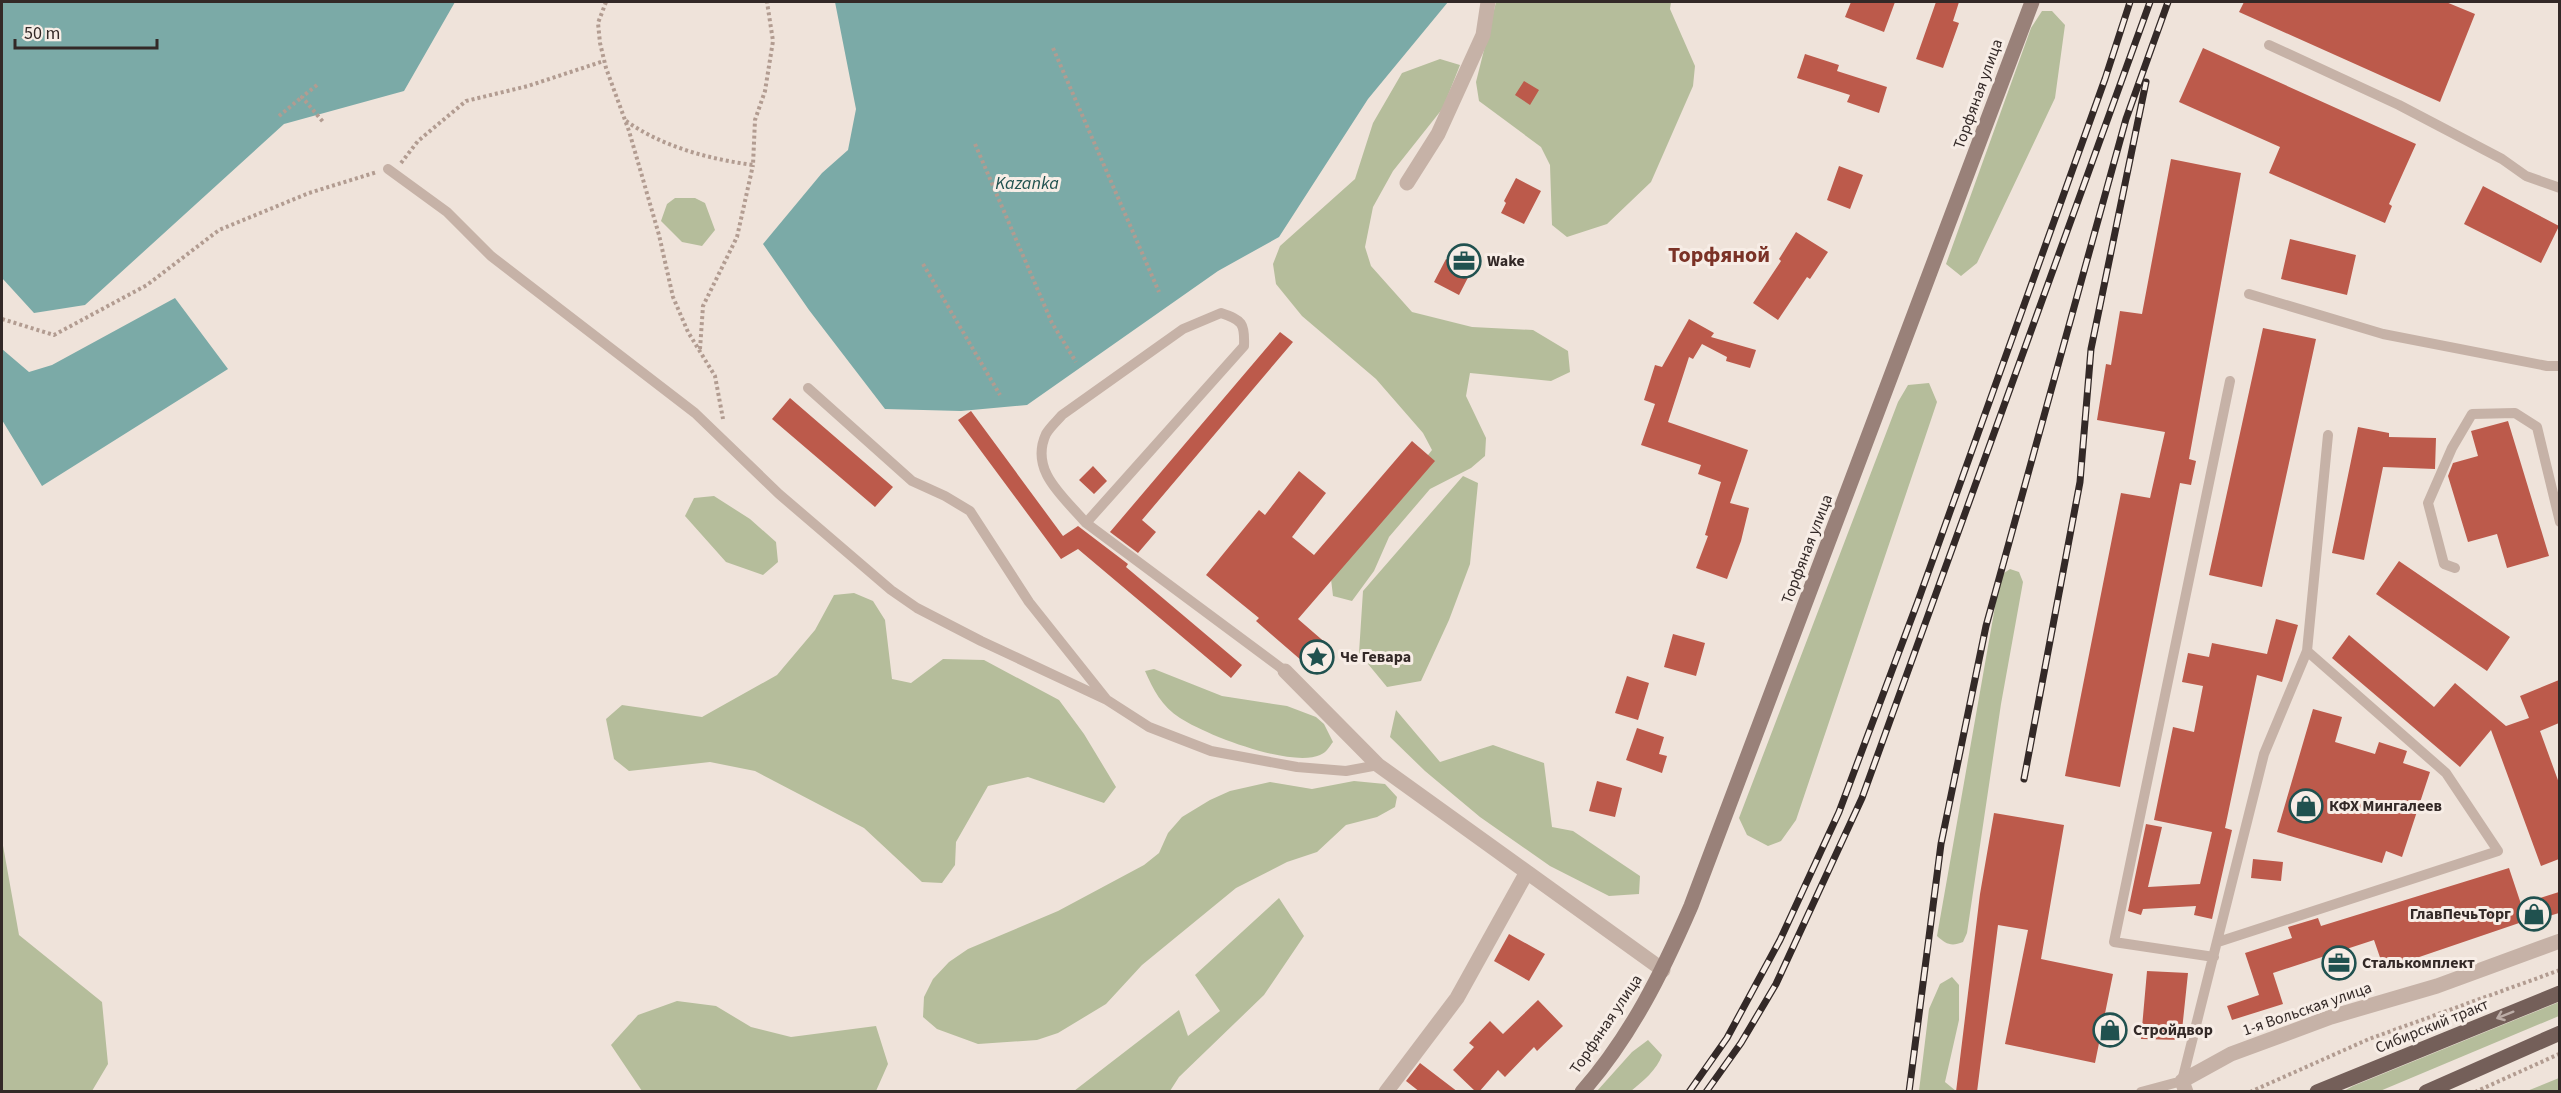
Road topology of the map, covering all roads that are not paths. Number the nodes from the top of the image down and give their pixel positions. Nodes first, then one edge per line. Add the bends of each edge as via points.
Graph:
1 (1488, 2) edge
2 (2032, 2) edge
3 (2269, 45) dead end
4 (388, 169) road end
5 (1407, 183) dead end
6 (2559, 188) edge
7 (2249, 294) dead end
8 (2559, 366) edge
9 (2230, 381) dead end
10 (808, 388) dead end
11 (2328, 435) dead end
12 (2559, 522) edge
13 (1086, 523) junction
14 (2455, 568) dead end
15 (2307, 651) junction
16 (1285, 670) joint
17 (1107, 700) junction
18 (1378, 765) junction
19 (1527, 872) junction
20 (2559, 941) edge
21 (2218, 942) junction
22 (2214, 957) junction
23 (1663, 970) junction
24 (2559, 993) edge
25 (2559, 1033) edge
26 (2184, 1086) edge
27 (1386, 1092) edge
28 (1582, 1092) edge
29 (2142, 1092) edge
30 (2317, 1092) edge
31 (2426, 1092) edge

1 - 5 street via 1483,35 1438,134
2 - 23 street, Торфяная улица via 1691,906
3 - 6 lane via 2399,105 2502,159 2526,176
4 - 17 lane via 447,212 491,256 695,413 857,562 908,602
7 - 8 lane via 2383,334
9 - 22 lane via 2114,942
10 - 17 lane via 912,481 969,511 1029,602
11 - 15 lane
12 - 14 lane via 2537,427 2515,413 2472,414 2428,503 2444,564
13 - 13 lane via 1244,346 1245,329 1238,318 1221,313 1183,329 1062,415 1047,433 1041,457 1045,476
13 - 16 lane
15 - 21 lane via 2264,754
15 - 21 lane via 2446,773 2498,851
16 - 18 street
17 - 18 lane via 1149,726 1211,751 1297,767 1346,771
18 - 19 street
19 - 23 street
19 - 27 street via 1457,998
20 - 26 street, 1-я Вольская улица via 2231,1054
21 - 22 lane
22 - 26 lane
23 - 28 street, Торфяная улица via 1639,1014
24 -> 30 main road, Сибирский тракт
25 - 31 main road
26 - 29 lane

